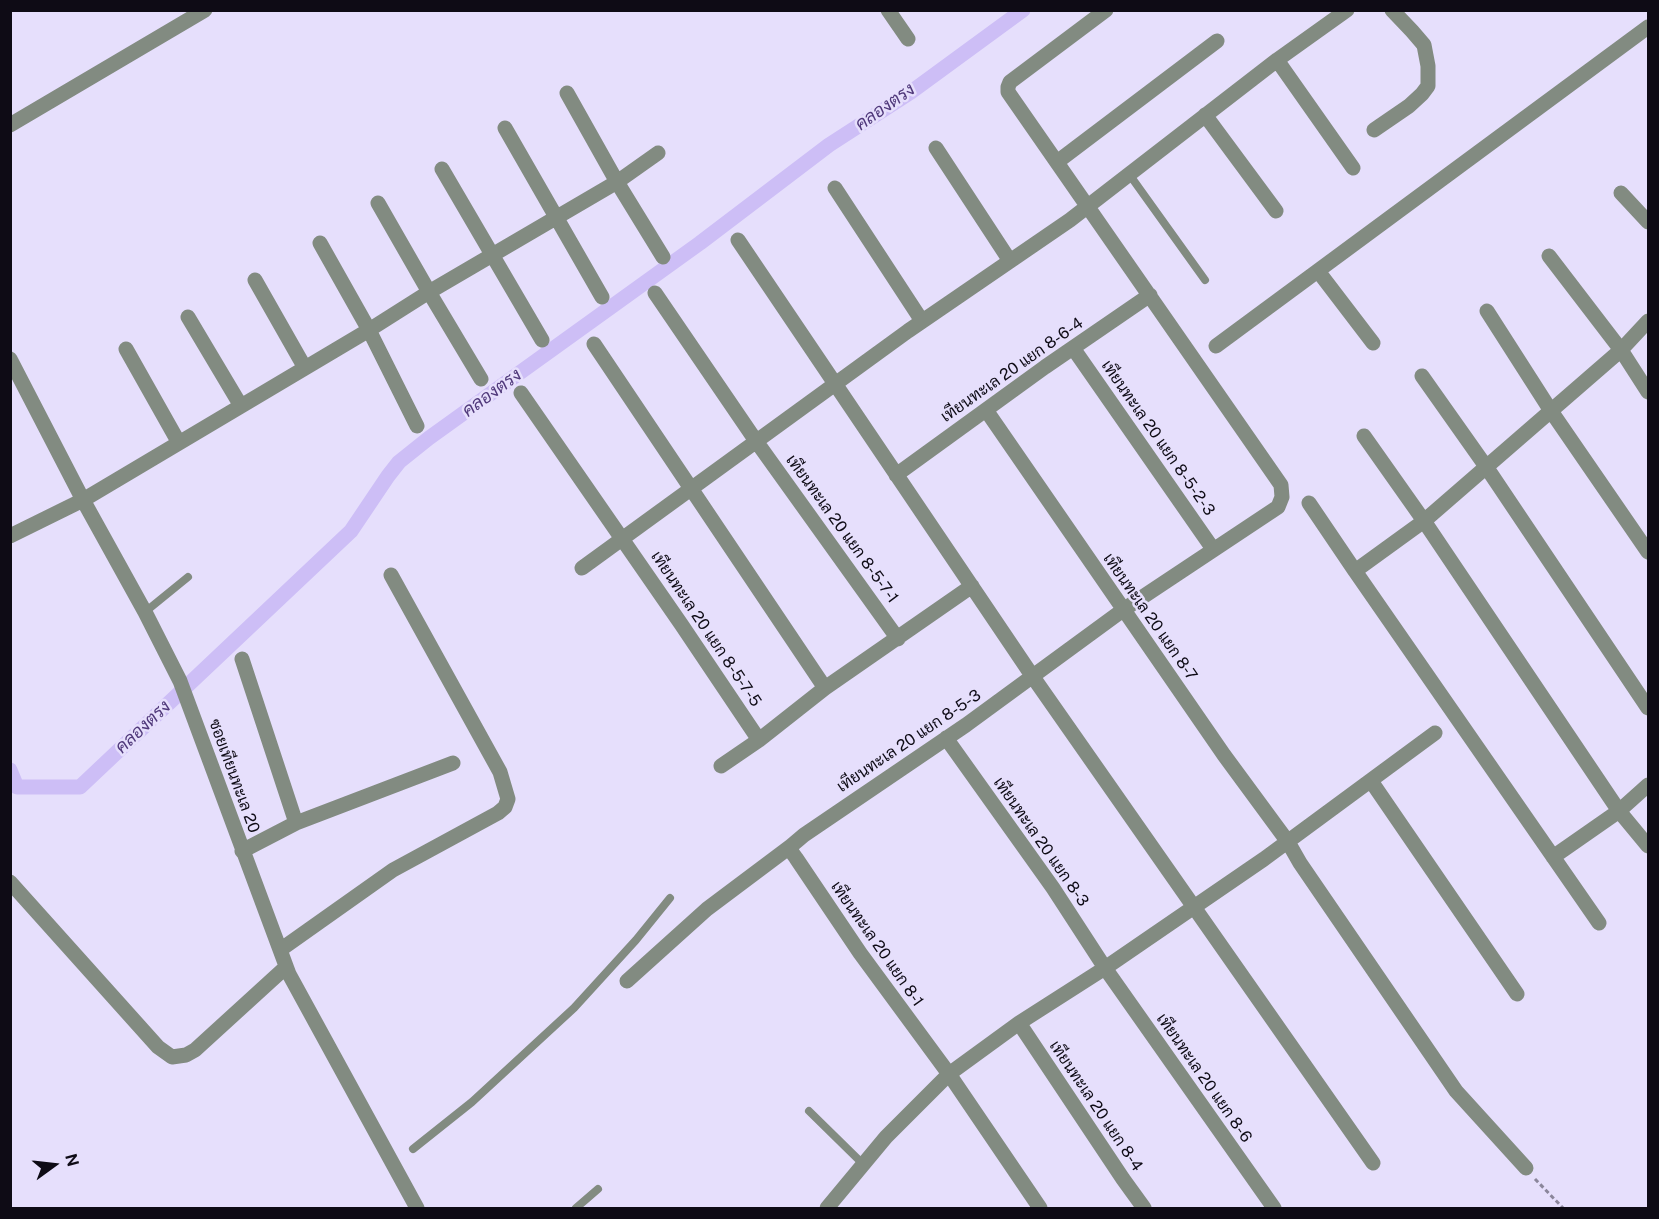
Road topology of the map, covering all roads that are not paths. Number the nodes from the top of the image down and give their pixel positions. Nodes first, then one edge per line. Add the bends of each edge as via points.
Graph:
1 (888, 10) edge
2 (1106, 10) edge
3 (1347, 10) edge
4 (1392, 10) edge
5 (202, 11) edge
6 (1648, 27) edge
7 (908, 39) dead end
8 (1217, 41) dead end
9 (1277, 60) junction
10 (567, 93) dead end
11 (1205, 115) junction
12 (10, 124) edge
13 (505, 128) dead end
14 (1374, 130) dead end
15 (936, 148) dead end
16 (658, 153) dead end
17 (1057, 162) junction
18 (1353, 168) dead end
19 (442, 169) dead end
20 (1129, 174) junction
21 (616, 182) junction
22 (835, 188) dead end
23 (1621, 193) dead end
24 (378, 202) dead end
25 (1088, 206) junction
26 (1276, 211) dead end
27 (556, 218) junction
28 (1648, 222) edge
29 (738, 240) dead end
30 (320, 243) dead end
31 (494, 255) junction
32 (1549, 256) dead end
33 (663, 257) dead end
34 (1010, 261) junction
35 (1318, 271) junction
36 (255, 280) dead end
37 (1205, 280) dead end
38 (429, 292) junction
39 (655, 293) dead end
40 (1150, 296) junction
41 (602, 297) dead end
42 (1486, 311) dead end
43 (188, 317) dead end
44 (922, 321) junction
45 (1648, 321) edge
46 (369, 330) junction
47 (542, 340) dead end
48 (1373, 343) dead end
49 (594, 344) dead end
50 (1216, 346) dead end
51 (1073, 348) junction
52 (126, 349) dead end
53 (1621, 350) junction
54 (10, 359) edge
55 (305, 368) junction
56 (1422, 376) dead end
57 (481, 379) dead end
58 (835, 384) junction
59 (1648, 392) edge
60 (521, 393) dead end
61 (241, 406) junction
62 (986, 410) junction
63 (1551, 411) junction
64 (417, 426) dead end
65 (1364, 436) dead end
66 (756, 441) junction
67 (179, 443) junction
68 (1486, 468) junction
69 (896, 475) junction
70 (691, 488) junction
71 (83, 500) junction
72 (1309, 503) dead end
73 (1424, 521) junction
74 (10, 536) edge
75 (622, 538) junction
76 (1213, 549) junction
77 (1648, 552) edge
78 (582, 568) dead end
79 (1355, 571) junction
80 (391, 575) dead end
81 (188, 577) dead end
82 (972, 586) junction
83 (1123, 610) junction
84 (145, 612) junction
85 (898, 639) junction
86 (242, 659) dead end
87 (1033, 677) junction
88 (825, 688) junction
89 (1648, 708) edge
90 (1435, 733) dead end
91 (946, 738) junction
92 (759, 740) junction
93 (453, 763) dead end
94 (721, 766) dead end
95 (1371, 781) junction
96 (1648, 785) edge
97 (1619, 811) junction
98 (296, 823) junction
99 (1288, 842) junction
100 (791, 846) junction
101 (1648, 846) edge
102 (242, 851) junction
103 (1553, 857) junction
104 (10, 882) edge
105 (670, 898) dead end
106 (1193, 906) junction
107 (1599, 923) dead end
108 (280, 950) junction
109 (286, 967) junction
110 (1105, 968) junction
111 (627, 981) dead end
112 (1517, 994) dead end
113 (1019, 1023) junction
114 (949, 1074) junction
115 (808, 1112) dead end
116 (413, 1149) dead end
117 (1373, 1163) dead end
118 (864, 1165) junction
119 (1526, 1168) road end
120 (598, 1189) dead end
121 (417, 1209) edge
122 (576, 1209) edge
123 (827, 1209) edge
124 (1040, 1209) edge
125 (1144, 1209) edge
126 (1274, 1209) edge

1 - 7 street
2 - 17 street, เทียนทะเล 20 แยก 8-5-3 via 1008,87 1008,93
3 - 9 street
4 - 14 street via 1424,45 1428,86 1409,106
5 - 12 street
6 - 35 street
8 - 17 street
9 - 11 street
9 - 18 street
10 - 21 street
11 - 20 street
11 - 26 street
13 - 27 street
15 - 34 street
16 - 21 street
17 - 25 street, เทียนทะเล 20 แยก 8-5-3
19 - 31 street
20 - 25 street
20 - 37 lane
21 - 27 street
21 - 33 street
22 - 44 street
23 - 28 street
24 - 38 street
25 - 34 street
25 - 40 street, เทียนทะเล 20 แยก 8-5-3
27 - 31 street
27 - 41 street
29 - 58 street
30 - 46 street
31 - 38 street
31 - 47 street
32 - 53 street
34 - 44 street
35 - 48 street
35 - 50 street
36 - 55 street
38 - 46 street
38 - 57 street
39 - 66 street, เทียนทะเล 20 แยก 8-5-7-1
40 - 51 street, เทียนทะเล 20 แยก 8-6-4
40 - 76 street, เทียนทะเล 20 แยก 8-5-3 via 1281,485 1278,507
42 - 63 street
43 - 61 street
44 - 58 street
45 - 53 street
46 - 55 street
46 - 64 street
49 - 70 street
51 - 62 street, เทียนทะเล 20 แยก 8-6-4
51 - 76 street, เทียนทะเล 20 แยก 8-5-2-3
52 - 67 street
53 - 59 street
53 - 63 street
54 - 71 street, ซอยเทียนทะเล 20
55 - 61 street
56 - 68 street
58 - 66 street
58 - 69 street
60 - 75 street, เทียนทะเล 20 แยก 8-5-7-5
61 - 67 street
62 - 69 street, เทียนทะเล 20 แยก 8-6-4
62 - 83 street, เทียนทะเล 20 แยก 8-7
63 - 68 street
63 - 77 street
65 - 73 street
66 - 70 street
66 - 85 street, เทียนทะเล 20 แยก 8-5-7-1
67 - 71 street
68 - 73 street
68 - 89 street
69 - 82 street
70 - 75 street
70 - 88 street
71 - 74 street
71 - 84 street, ซอยเทียนทะเล 20
72 - 79 street
73 - 79 street
73 - 97 street
75 - 78 street
75 - 92 street, เทียนทะเล 20 แยก 8-5-7-5
76 - 83 street, เทียนทะเล 20 แยก 8-5-3
79 - 103 street
80 - 108 street via 500,772 508,800 498,813 393,870
81 - 84 lane
82 - 85 street
82 - 87 street
83 - 87 street, เทียนทะเล 20 แยก 8-5-3
83 - 99 street, เทียนทะเล 20 แยก 8-7
84 - 102 street, ซอยเทียนทะเล 20 via 188,700
85 - 88 street
86 - 98 street
87 - 91 street, เทียนทะเล 20 แยก 8-5-3
87 - 106 street
88 - 92 street
90 - 95 street
91 - 100 street, เทียนทะเล 20 แยก 8-5-3
91 - 110 street, เทียนทะเล 20 แยก 8-3
92 - 94 street
93 - 98 street
95 - 99 street
95 - 112 street
96 - 97 street
97 - 101 street
97 - 103 street
98 - 102 street
99 - 106 street
99 - 119 street, เทียนทะเล 20 แยก 8-7 via 1456,1091
100 - 111 street via 707,909
100 - 114 street, เทียนทะเล 20 แยก 8-1 via 860,953
102 - 108 street, ซอยเทียนทะเล 20
103 - 107 street
104 - 109 street via 158,1047 172,1057 195,1050
105 - 116 lane via 574,1008 472,1102
106 - 110 street
106 - 117 street
108 - 109 street, ซอยเทียนทะเล 20
109 - 121 street, ซอยเทียนทะเล 20 via 396,1163
110 - 113 street
110 - 126 street, เทียนทะเล 20 แยก 8-6
113 - 114 street
113 - 125 street, เทียนทะเล 20 แยก 8-4
114 - 118 street
114 - 124 street, เทียนทะเล 20 แยก 8-1
115 - 118 lane
118 - 123 street
120 - 122 lane

